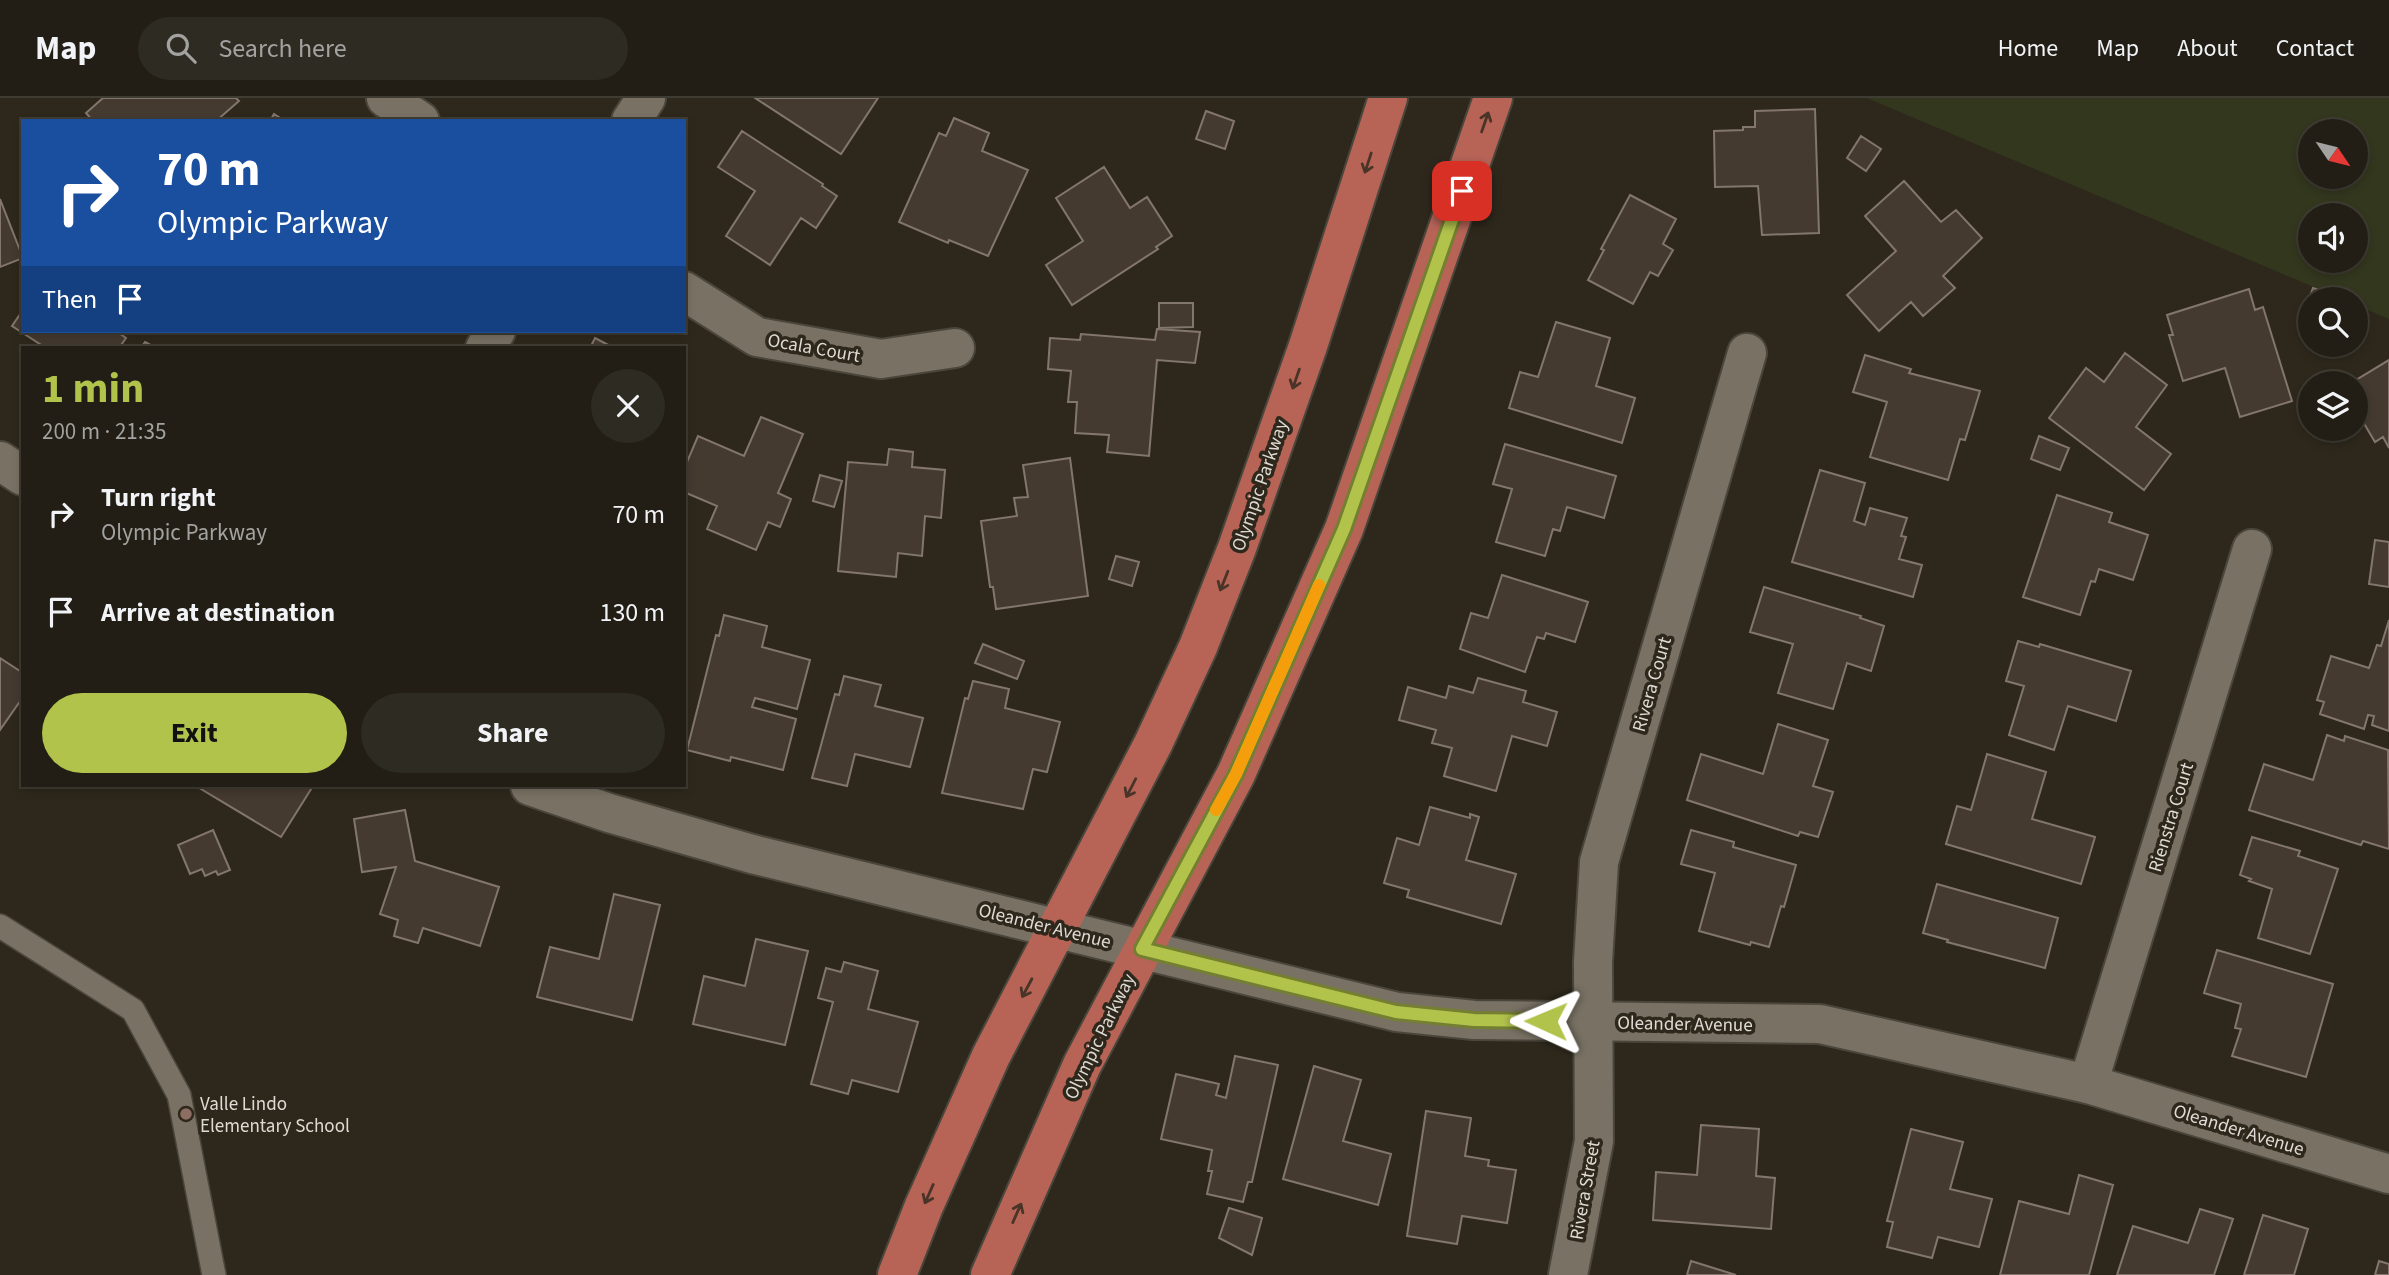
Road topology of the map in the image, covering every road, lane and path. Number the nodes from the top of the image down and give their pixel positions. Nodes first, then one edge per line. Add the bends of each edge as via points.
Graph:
1 (386, 98) edge
2 (646, 98) edge
3 (1388, 98) edge
4 (1493, 98) edge
5 (417, 119) edge
6 (632, 119) edge
7 (686, 292) edge
8 (956, 348) dead end
9 (1747, 353) dead end
10 (0, 461) edge
11 (21, 475) edge
12 (2252, 549) dead end
13 (533, 787) edge
14 (0, 926) edge
15 (1059, 928) junction
16 (1142, 949) junction
17 (1594, 1021) junction
18 (2088, 1084) junction
19 (2389, 1174) edge
20 (214, 1275) edge
21 (897, 1275) edge
22 (989, 1275) edge
23 (1568, 1275) edge

1 - 5 street
2 - 6 street
3 -> 15 main road, Olympic Parkway via 1308,346 1198,647
16 -> 4 main road, Olympic Parkway via 1236,774 1344,529
7 - 8 street, Ocala Court via 757,337 881,359
9 - 17 street, Rivera Court via 1599,862
10 - 11 street
12 - 18 street, Rienstra Court
13 - 15 street, Oleander Avenue via 752,854
14 - 20 lane via 133,1010 179,1095
15 - 16 street, Oleander Avenue
15 -> 21 main road, Olympic Parkway via 991,1056
16 - 17 street, Oleander Avenue via 1396,1012 1474,1020
22 -> 16 main road, Olympic Parkway via 1082,1065
17 - 18 street, Oleander Avenue via 1821,1024
17 - 23 street, Rivera Street via 1594,1141
18 - 19 street, Oleander Avenue

